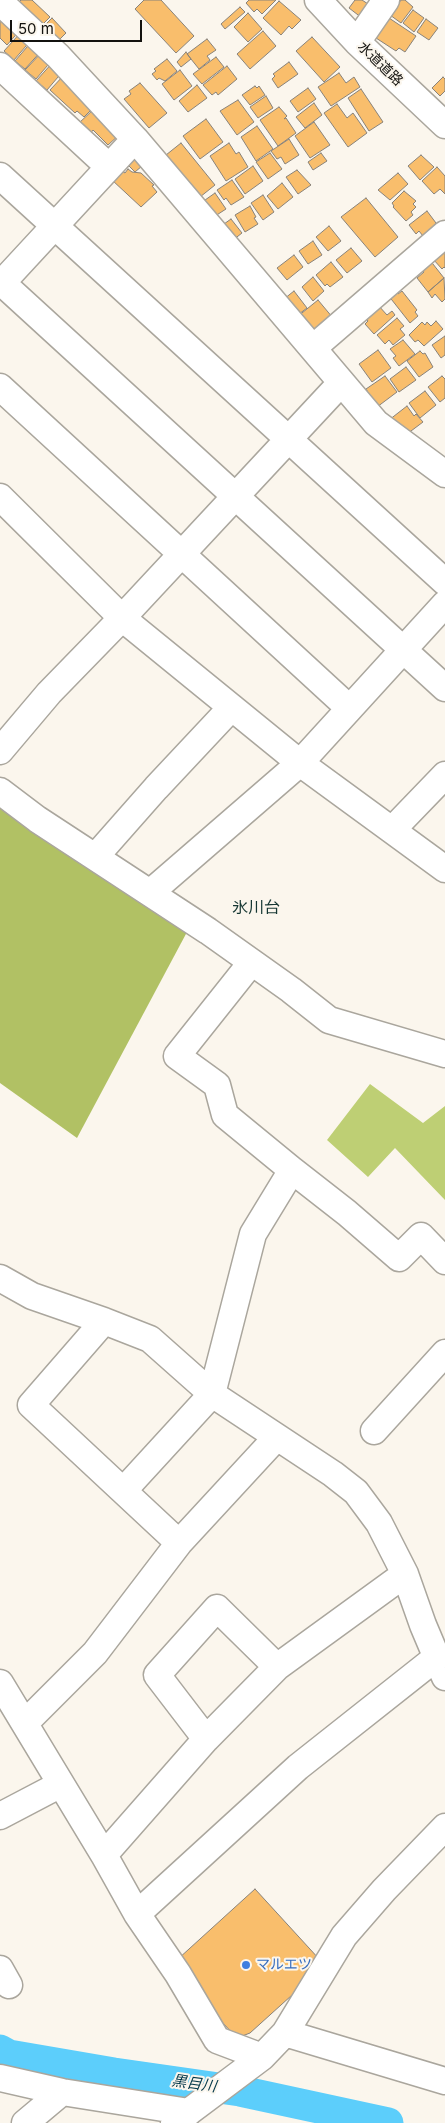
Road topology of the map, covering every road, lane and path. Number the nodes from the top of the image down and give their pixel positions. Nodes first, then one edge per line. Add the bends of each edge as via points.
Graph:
1 (318, 0) edge
2 (386, 0) edge
3 (0, 2) edge
4 (358, 42) junction
5 (0, 66) edge
6 (445, 125) edge
7 (135, 139) junction
8 (109, 167) junction
9 (0, 176) edge
10 (55, 226) junction
11 (445, 234) edge
12 (1, 283) edge
13 (313, 348) junction
14 (341, 382) junction
15 (0, 387) edge
16 (288, 439) junction
17 (445, 474) edge
18 (235, 496) junction
19 (0, 497) edge
20 (181, 553) junction
21 (445, 582) edge
22 (445, 604) edge
23 (122, 618) junction
24 (403, 650) junction
25 (445, 688) edge
26 (231, 708) junction
27 (349, 708) junction
28 (0, 751) edge
29 (300, 762) junction
30 (445, 775) edge
31 (0, 791) edge
32 (392, 830) junction
33 (96, 856) junction
34 (445, 868) edge
35 (151, 892) junction
36 (251, 963) junction
37 (445, 1054) edge
38 (292, 1170) junction
39 (445, 1261) edge
40 (0, 1278) edge
41 (104, 1321) junction
42 (445, 1353) edge
43 (212, 1394) junction
44 (374, 1431) dead end
45 (276, 1438) junction
46 (124, 1490) junction
47 (179, 1543) junction
48 (405, 1574) junction
49 (441, 1667) edge
50 (277, 1668) junction
51 (0, 1683) edge
52 (25, 1723) junction
53 (206, 1739) junction
54 (61, 1784) junction
55 (0, 1816) edge
56 (445, 1827) edge
57 (104, 1855) junction
58 (137, 1914) junction
59 (285, 2033) junction
60 (258, 2060) junction
61 (0, 2078) edge
62 (445, 2081) edge
63 (62, 2092) junction
64 (181, 2117) edge
65 (25, 2123) edge

1 - 4 street, 水道道路
2 - 4 street
3 - 7 street via 58,56
4 - 6 street, 水道道路
5 - 8 street
7 - 8 street
7 - 13 street
8 - 10 street
9 - 10 street
10 - 12 street
10 - 16 street
11 - 13 street
12 - 18 street
13 - 14 street
14 - 16 street
14 - 17 street via 376,423
15 - 20 street
16 - 18 street
16 - 21 street
18 - 20 street
18 - 24 street
19 - 23 street
20 - 23 street
20 - 27 street
22 - 24 street
23 - 26 street
23 - 28 street via 49,693
24 - 25 street
24 - 27 street
26 - 29 street
26 - 33 street
27 - 29 street
29 - 32 street
29 - 35 street
30 - 32 street
31 - 33 street
32 - 34 street
33 - 35 street
35 - 36 street
36 - 37 street via 329,1020
36 - 38 street via 177,1056 217,1085 225,1115
38 - 39 street via 399,1258 421,1236
38 - 43 street via 253,1234
40 - 41 street via 32,1296
41 - 43 street via 150,1339
41 - 46 street via 31,1405
42 - 44 street
43 - 45 street
43 - 46 street
45 - 47 street
45 - 48 street via 356,1492 379,1523
46 - 47 street
47 - 52 street via 95,1653
48 - 49 street
48 - 50 street
49 - 58 street via 298,1768
50 - 53 street
50 - 53 street via 217,1608 157,1675
51 - 52 street
52 - 54 street
53 - 57 street
54 - 55 street
54 - 57 street
56 - 59 street via 344,1936
57 - 58 street
58 - 60 street via 178,1974 216,2040
59 - 60 street
59 - 62 street
60 - 64 street
61 - 63 street
63 - 64 street
63 - 65 street

